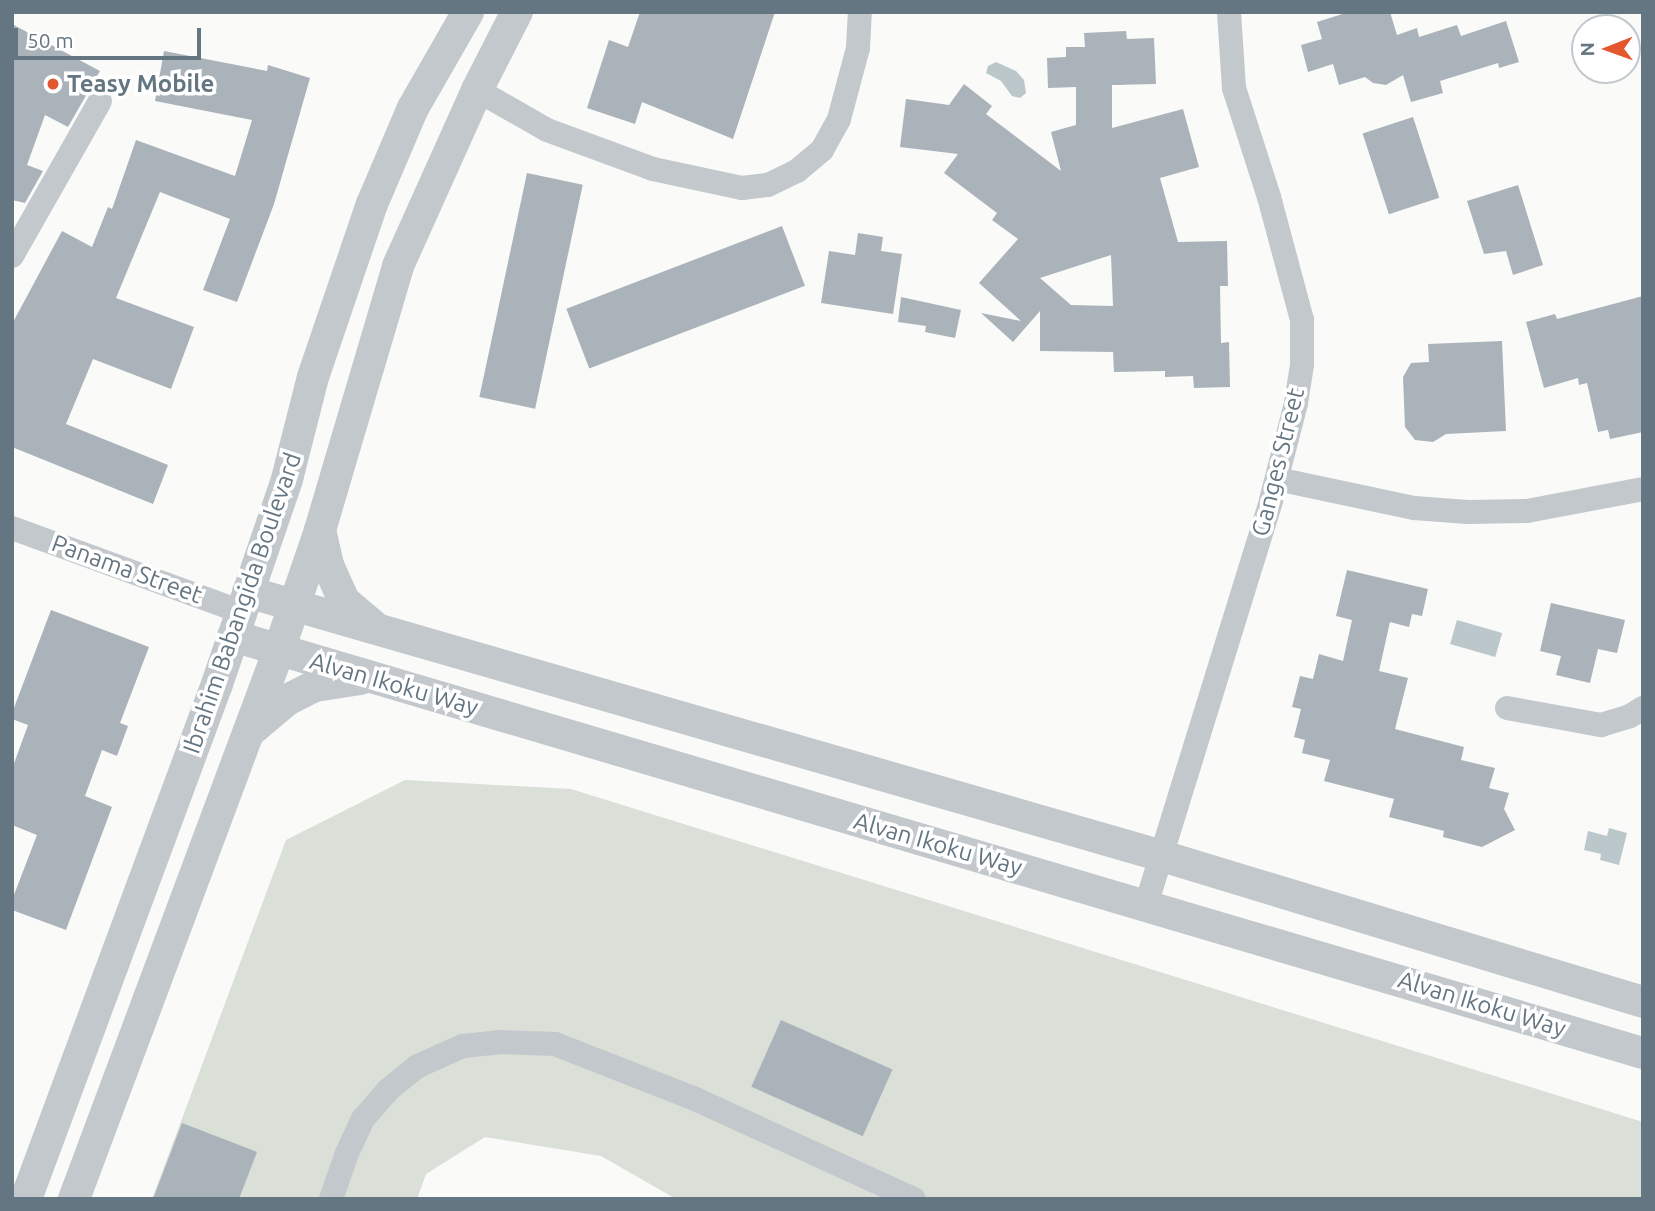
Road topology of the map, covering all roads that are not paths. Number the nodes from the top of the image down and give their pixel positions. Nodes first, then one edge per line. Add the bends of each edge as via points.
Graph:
1 (468, 12) edge
2 (517, 12) edge
3 (860, 12) edge
4 (1229, 12) edge
5 (477, 90) junction
6 (100, 101) dead end
7 (12, 256) edge
8 (1277, 479) junction
9 (1643, 489) edge
10 (320, 530) junction
11 (15, 536) edge
12 (294, 606) junction
13 (241, 613) junction
14 (382, 632) junction
15 (279, 650) junction
16 (372, 678) junction
17 (1507, 708) dead end
18 (1643, 708) edge
19 (248, 733) junction
20 (1162, 856) junction
21 (1146, 905) junction
22 (1643, 1002) edge
23 (1643, 1053) edge
24 (26, 1199) edge
25 (74, 1199) edge
26 (331, 1199) edge
27 (914, 1199) edge

1 - 13 street, Ibrahim Babangida Boulevard via 413,108 372,204
2 - 5 street, Ibrahim Babangida Boulevard
3 - 5 street via 858,48 839,119 822,149 797,171 768,186 743,188 653,169 547,130
4 - 8 street, Ganges Street via 1234,88 1302,320 1296,403
5 - 10 street, Ibrahim Babangida Boulevard via 398,266
6 - 7 street
8 - 9 street via 1414,508 1468,512 1527,511
8 - 20 street, Ganges Street
10 - 12 street, Ibrahim Babangida Boulevard
10 - 14 street via 328,565 344,601
11 - 13 street, Panama Street
12 - 13 street, Alvan Ikoku Way
12 - 14 street, Alvan Ikoku Way
12 - 15 street, Ibrahim Babangida Boulevard
13 - 15 street, Alvan Ikoku Way
13 - 24 street, Ibrahim Babangida Boulevard
14 - 20 street, Alvan Ikoku Way
15 - 16 street, Alvan Ikoku Way
15 - 19 street, Ibrahim Babangida Boulevard
16 - 19 street via 315,686 287,701
16 - 21 street, Alvan Ikoku Way
17 - 18 street via 1601,725
19 - 25 street, Ibrahim Babangida Boulevard
20 - 21 street, Ganges Street
20 - 22 street, Alvan Ikoku Way
21 - 23 street, Alvan Ikoku Way
26 - 27 street via 363,1119 388,1090 418,1066 463,1046 499,1042 555,1044 692,1098

